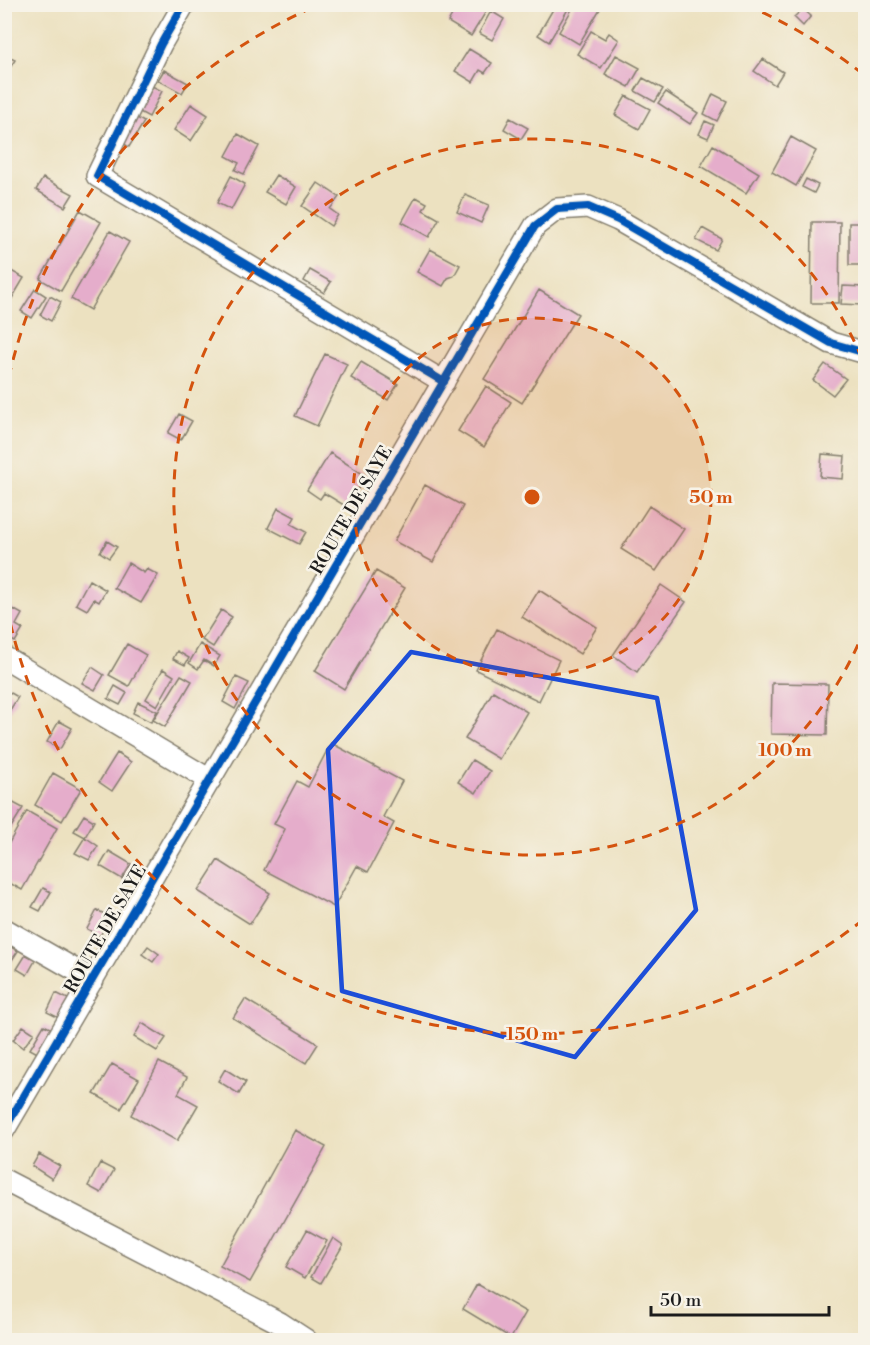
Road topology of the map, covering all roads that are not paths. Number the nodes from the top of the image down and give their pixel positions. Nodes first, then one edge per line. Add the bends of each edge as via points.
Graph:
1 (184, 4) edge
2 (866, 353) edge
3 (444, 382) junction
4 (4, 657) edge
5 (210, 780) junction
6 (4, 929) edge
7 (93, 980) junction
8 (4, 1130) edge
9 (4, 1180) edge
10 (306, 1341) edge

1 - 3 street via 97,176
2 - 3 street, ROUTE DE SAYE via 831,343 618,220 588,207 557,208 535,226
3 - 5 street, ROUTE DE SAYE
4 - 5 street
5 - 7 street, ROUTE DE SAYE
6 - 7 street
7 - 8 street, ROUTE DE SAYE
9 - 10 street via 280,1323

